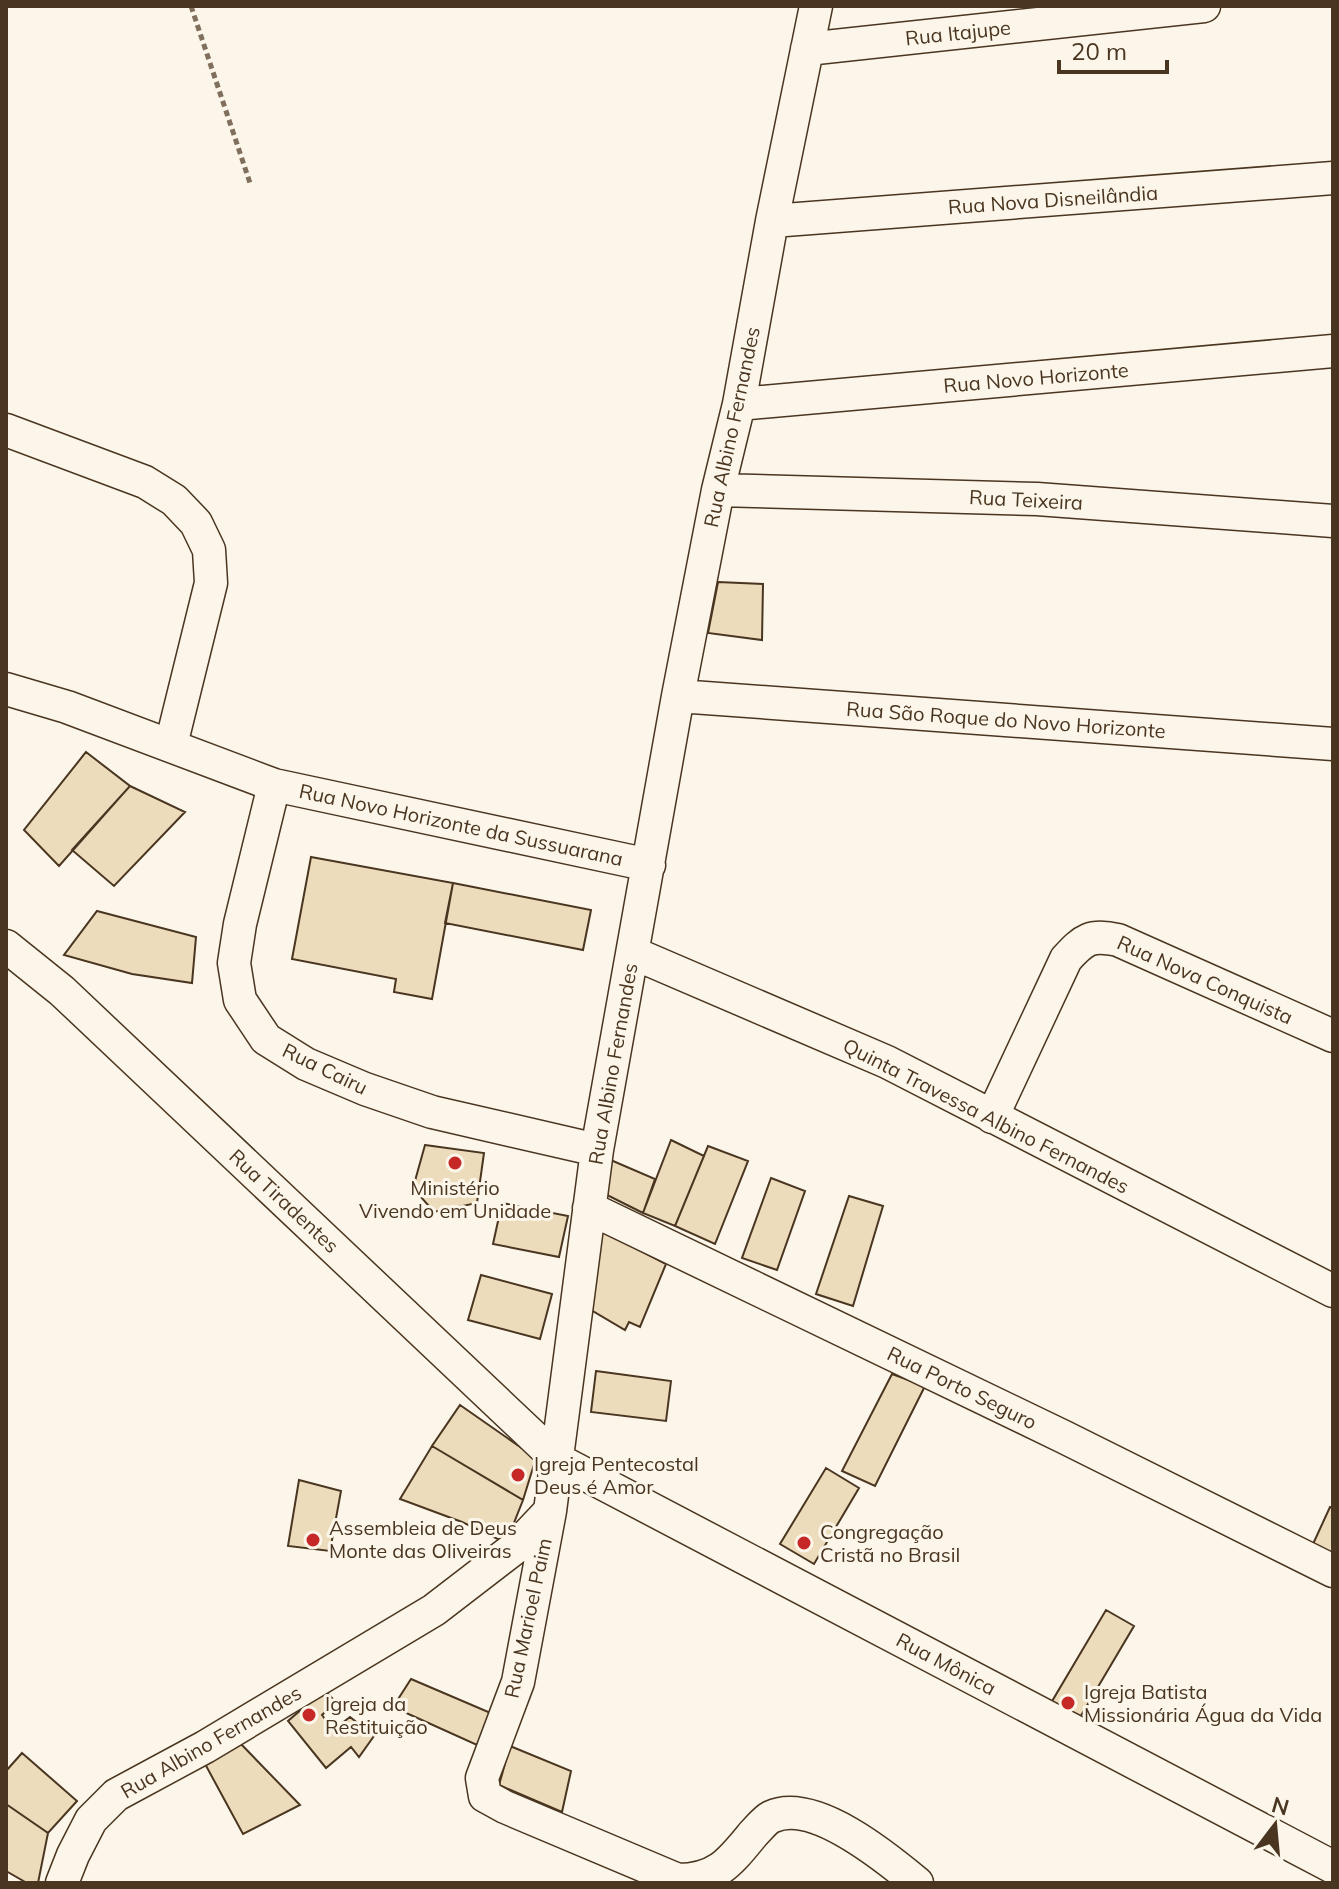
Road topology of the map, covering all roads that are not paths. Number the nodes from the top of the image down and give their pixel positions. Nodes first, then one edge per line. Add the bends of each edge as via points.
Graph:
1 (816, 6) edge
2 (1204, 6) edge
3 (807, 49) junction
4 (1333, 178) edge
5 (772, 221) junction
6 (1333, 351) edge
7 (739, 404) junction
8 (6, 430) edge
9 (718, 490) junction
10 (1333, 521) edge
11 (6, 689) edge
12 (678, 696) junction
13 (1333, 744) edge
14 (171, 745) junction
15 (274, 785) junction
16 (649, 865) junction
17 (6, 946) edge
18 (633, 953) junction
19 (1333, 1036) edge
20 (992, 1117) junction
21 (597, 1150) junction
22 (589, 1208) junction
23 (1333, 1291) edge
24 (558, 1460) junction
25 (550, 1511) junction
26 (1333, 1571) edge
27 (1333, 1867) edge
28 (62, 1883) edge
29 (917, 1883) edge

1 - 3 street, Rua Albino Fernandes
2 - 3 street, Rua Itajupe
3 - 5 street, Rua Albino Fernandes
4 - 5 street, Rua Nova Disneilândia
5 - 7 street, Rua Albino Fernandes
6 - 7 street, Rua Novo Horizonte
7 - 9 street, Rua Albino Fernandes
8 - 14 street via 145,482 174,500 196,523 209,550 211,583
9 - 10 street, Rua Teixeira via 1037,499
9 - 12 street, Rua Albino Fernandes
11 - 14 street, Rua Novo Horizonte da Sussuarana
12 - 13 street, Rua São Roque do Novo Horizonte
12 - 16 street, Rua Albino Fernandes
14 - 15 street, Rua Novo Horizonte da Sussuarana
15 - 16 street, Rua Novo Horizonte da Sussuarana
15 - 21 street, Rua Cairu via 234,963 240,1000 266,1039 306,1064 432,1112
16 - 18 street, Rua Albino Fernandes
17 - 24 street, Rua Tiradentes via 62,991
18 - 20 street, Quinta Travessa Albino Fernandes via 887,1062
18 - 21 street, Rua Albino Fernandes
19 - 20 street, Rua Nova Conquista via 1118,940 1082,941 1066,959
20 - 23 street, Quinta Travessa Albino Fernandes
21 - 22 street, Rua Albino Fernandes
22 - 24 street, Rua Albino Fernandes
22 - 26 street, Rua Porto Seguro
24 - 25 street, Rua Albino Fernandes
24 - 27 street, Rua Mônica
25 - 28 street, Rua Albino Fernandes via 516,1547 434,1610 116,1795 91,1820
25 - 29 street, Rua Marioel Paim via 518,1682 482,1778 485,1796 678,1880 716,1872 771,1817 793,1814 843,1830

